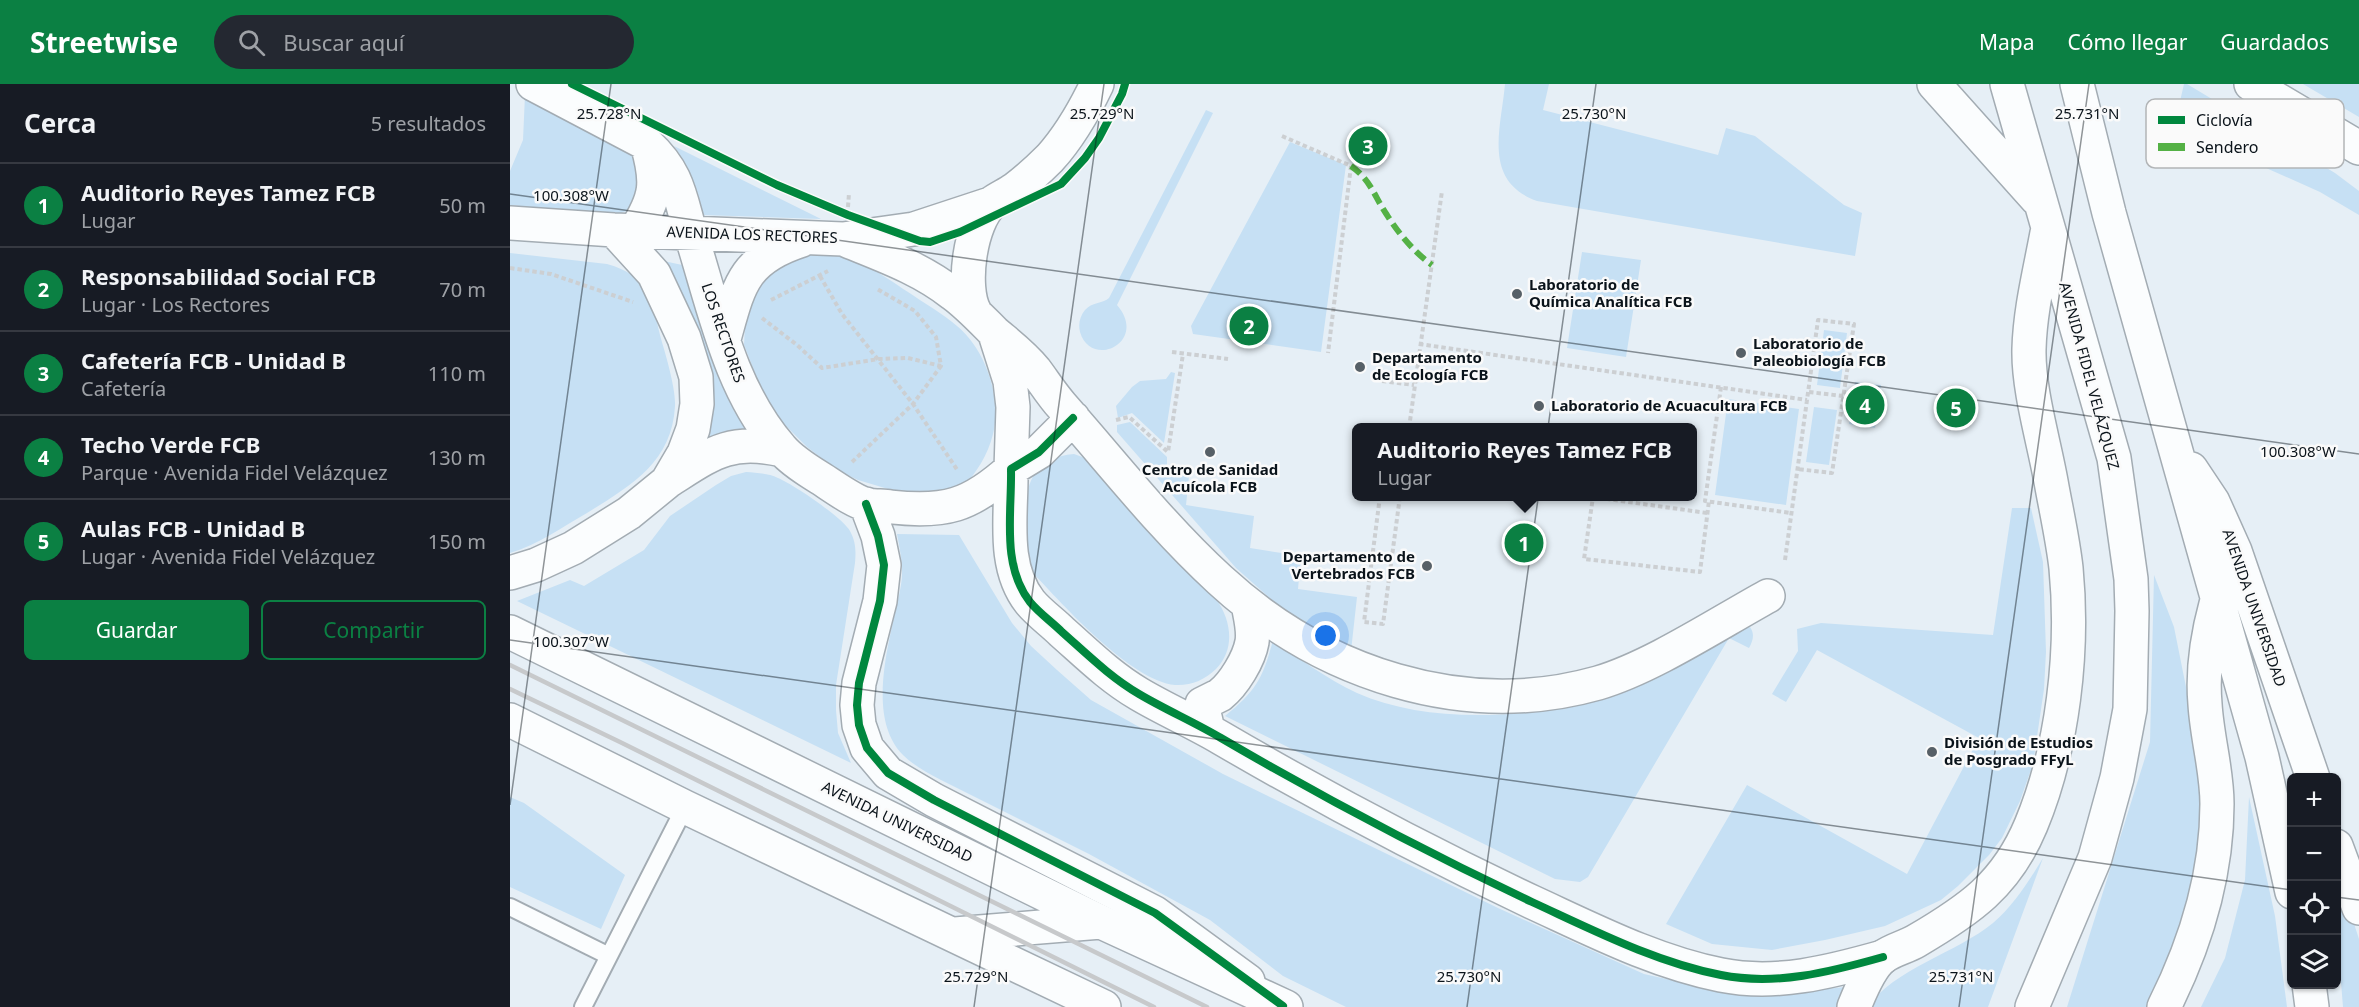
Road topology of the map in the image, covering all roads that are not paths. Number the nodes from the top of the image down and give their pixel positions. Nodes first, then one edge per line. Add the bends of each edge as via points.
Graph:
1 (533, 84) edge
2 (1097, 84) edge
3 (1934, 84) edge
4 (2007, 84) edge
5 (2077, 84) edge
6 (2251, 84) edge
7 (2276, 99) edge
8 (2344, 139) edge
9 (647, 144) junction
10 (2359, 148) edge
11 (990, 204) junction
12 (2045, 215) junction
13 (510, 223) edge
14 (836, 226) junction
15 (624, 230) junction
16 (690, 232) junction
17 (985, 322) junction
18 (735, 324) junction
19 (1073, 418) junction
20 (2175, 449) junction
21 (782, 450) junction
22 (1011, 469) junction
23 (667, 482) junction
24 (866, 504) junction
25 (510, 573) edge
26 (1768, 596) dead end
27 (2217, 599) junction
28 (1248, 604) junction
29 (510, 632) edge
30 (510, 720) edge
31 (1208, 730) junction
32 (2312, 773) edge
33 (685, 807) junction
34 (2341, 857) edge
35 (2290, 881) edge
36 (510, 907) edge
37 (2359, 909) edge
38 (1101, 922) junction
39 (953, 934) junction
40 (609, 956) junction
41 (1883, 957) junction
42 (2310, 989) edge
43 (2038, 999) edge
44 (1284, 1006) edge
45 (583, 1007) edge
46 (1104, 1007) edge
47 (1854, 1007) edge
48 (2164, 1007) edge
49 (2312, 1007) edge

1 - 9 main road, LOS RECTORES
2 - 11 main road via 1050,157 1016,188
3 - 12 main road
4 - 12 main road, AVENIDA FIDEL VELÁZQUEZ
5 - 20 main road
6 - 7 main road
8 - 10 main road
9 - 15 main road via 654,170 649,209
9 - 16 main road, LOS RECTORES via 671,171
11 - 14 main road, AVENIDA LOS RECTORES via 914,229
11 - 17 main road via 973,241 968,263 970,303
12 - 41 main road via 2029,351 2066,567 2069,640 2061,716 2032,824 2016,856 1973,906
12 - 43 main road, AVENIDA FIDEL VELÁZQUEZ via 2114,458 2132,611 2130,709 2117,778 2095,858
13 - 15 main road, AVENIDA LOS RECTORES
14 - 16 main road, AVENIDA LOS RECTORES
14 - 17 main road via 951,292
14 - 18 main road via 787,245 757,262 736,296
15 - 16 main road, AVENIDA LOS RECTORES
15 - 23 main road via 664,292 696,377 693,429
16 - 18 main road, LOS RECTORES
17 - 19 main road via 1035,370
17 - 22 main road via 1011,390
18 - 21 main road, LOS RECTORES via 743,391
19 - 22 main road, LOS RECTORES via 1039,452
19 - 28 main road via 1168,529
20 - 27 main road
20 - 32 main road, AVENIDA UNIVERSIDAD via 2225,526
21 - 23 main road via 759,445 735,446 712,453
21 - 24 main road, LOS RECTORES via 829,484
22 - 24 main road, LOS RECTORES via 958,505 901,508
22 - 31 main road via 1012,552 1016,578 1030,603 1103,669 1137,693
23 - 25 main road via 629,513 573,548
24 - 44 main road via 884,565 880,601 859,683 859,725 867,748 888,773 934,800 1155,914
26 - 28 main road via 1666,652 1599,682 1504,696 1444,692 1384,678 1354,667 1282,629
27 - 35 main road via 2262,757
27 - 48 main road via 2204,673 2217,802 2213,854 2198,924
28 - 31 main road via 1252,642 1233,680 1220,694 1202,704
29 - 38 main road, AVENIDA UNIVERSIDAD
30 - 33 main road
31 - 41 main road via 1462,869 1601,934 1672,962 1722,975 1769,980 1829,972
33 - 39 main road
33 - 40 lane
34 - 37 main road
36 - 40 lane
38 - 39 main road
38 - 44 main road, AVENIDA UNIVERSIDAD
39 - 46 main road
40 - 45 lane
41 - 47 main road via 1864,983
42 - 49 main road

